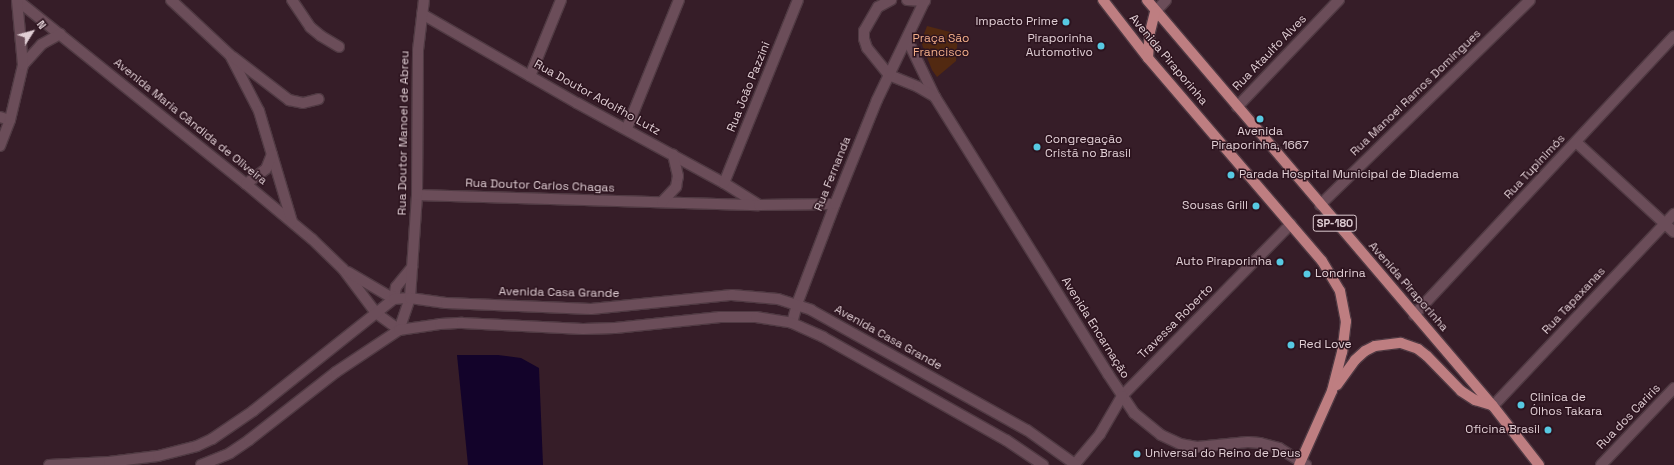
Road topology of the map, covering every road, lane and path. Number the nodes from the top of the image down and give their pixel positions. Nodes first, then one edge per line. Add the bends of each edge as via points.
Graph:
1 (17, 0) edge
2 (172, 0) edge
3 (424, 0) edge
4 (561, 0) edge
5 (679, 0) edge
6 (798, 0) edge
7 (891, 0) edge
8 (908, 0) edge
9 (925, 0) edge
10 (1103, 0) edge
11 (1146, 0) edge
12 (1166, 0) edge
13 (1339, 0) edge
14 (1530, 0) edge
15 (295, 1) edge
16 (1155, 12) junction
17 (422, 14) junction
18 (60, 34) junction
19 (1674, 36) edge
20 (908, 39) junction
21 (340, 47) dead end
22 (230, 55) junction
23 (1148, 58) junction
24 (23, 65) junction
25 (889, 75) junction
26 (530, 76) junction
27 (935, 97) junction
28 (319, 99) dead end
29 (1237, 107) junction
30 (5, 118) edge
31 (627, 128) junction
32 (1576, 142) junction
33 (0, 146) edge
34 (272, 154) junction
35 (673, 155) junction
36 (724, 183) junction
37 (246, 184) junction
38 (417, 195) junction
39 (662, 202) junction
40 (835, 204) junction
41 (759, 205) junction
42 (1320, 205) junction
43 (1674, 214) edge
44 (292, 222) junction
45 (1665, 223) junction
46 (1291, 224) junction
47 (1674, 232) edge
48 (412, 266) junction
49 (343, 269) junction
50 (410, 298) junction
51 (394, 299) junction
52 (797, 304) junction
53 (376, 313) junction
54 (1414, 315) junction
55 (792, 323) junction
56 (398, 330) junction
57 (1674, 388) edge
58 (1332, 392) junction
59 (1122, 396) junction
60 (1493, 406) junction
61 (1302, 464) edge
62 (1602, 464) edge
63 (49, 465) edge
64 (202, 465) edge
65 (1043, 465) edge
66 (1076, 465) edge
67 (1539, 465) edge

1 - 18 street, Avenida Maria Cândida de Oliveira
1 - 24 street
2 - 22 street
3 - 17 street, Rua Doutor Manoel de Abreu
4 - 26 street
5 - 31 street
6 - 36 street, Rua João Pazzini
7 - 25 street, Avenida Encarnação via 878,8 864,31 867,48
8 - 9 street
9 - 20 street
10 - 23 main road, Avenida Piraporinha / SP-180
11 - 16 main road, Avenida Piraporinha / SP-180
12 - 16 street
13 - 29 street, Rua Ataulfo Alves
14 - 42 street, Rua Manoel Ramos Domingues
15 - 21 street via 310,27
16 - 23 main road
16 - 29 main road, Avenida Piraporinha / SP-180
17 - 26 street, Rua Doutor Adolfho Lutz
17 - 38 street, Rua Doutor Manoel de Abreu via 418,50
18 - 24 street via 42,44
18 - 37 street, Avenida Maria Cândida de Oliveira
19 - 32 street, Rua Tupinimós
20 - 25 street, Rua Fernanda
20 - 27 street, Avenida Encarnação
22 - 28 street via 289,100 303,103
22 - 34 street via 258,111
23 - 46 main road, Avenida Piraporinha / SP-180
24 - 30 street
25 - 27 street, Avenida Encarnação
25 - 40 street, Rua Fernanda
26 - 31 street, Rua Doutor Adolfho Lutz
27 - 59 street, Avenida Encarnação
29 - 42 main road, Avenida Piraporinha / SP-180
30 - 33 street
31 - 35 street, Rua Doutor Adolfho Lutz
32 - 45 street
32 - 54 street, Rua Tupinimós
34 - 37 street via 266,169
34 - 44 street
35 - 36 street, Rua Doutor Adolfho Lutz
35 - 39 street via 678,176 676,187
36 - 41 street, Rua Doutor Adolfho Lutz
37 - 44 street, Avenida Maria Cândida de Oliveira
38 - 39 street, Rua Doutor Carlos Chagas
38 - 48 street, Rua Doutor Manoel de Abreu
39 - 41 street, Rua Doutor Carlos Chagas
40 - 41 street, Rua Doutor Carlos Chagas
40 - 52 street, Rua Fernanda
42 - 54 main road, Avenida Piraporinha / SP-180
43 - 45 street, Rua Tapaxanas
44 - 49 street, Avenida Maria Cândida de Oliveira
45 - 47 street
45 - 60 street, Rua Tapaxanas
46 - 58 main road, Avenida Piraporinha / SP-180 via 1326,266 1343,300 1346,333
46 - 59 street, Travessa Roberto
48 - 50 street, Rua Doutor Manoel de Abreu
48 - 51 street via 396,287
49 - 51 street, Avenida Maria Cândida de Oliveira
49 - 53 street, Avenida Maria Cândida de Oliveira
50 - 51 street, Avenida Casa Grande
50 - 52 street, Avenida Casa Grande via 446,303 591,309 732,295 756,296
50 - 56 street, Rua Doutor Manoel de Abreu
51 - 53 street
52 - 55 street, Rua Fernanda
52 - 66 street, Avenida Casa Grande via 831,320 1046,442
53 - 56 street, Avenida Maria Cândida de Oliveira
53 - 63 street via 253,411 212,439 197,446 158,456
54 - 60 main road, Avenida Piraporinha / SP-180
55 - 56 street via 756,317 720,317 614,328 583,329 462,323
55 - 65 street via 823,337 1006,440
56 - 64 street via 336,372 249,440 230,453
57 - 62 street, Rua dos Cariris
58 - 60 main road via 1355,360 1365,351 1375,346 1401,343 1418,349 1427,356 1461,391 1475,400
58 - 61 main road, Avenida Piraporinha / SP-180
59 - 61 street, Avenida Encarnação via 1146,424 1180,444 1197,447 1260,443 1279,448
59 - 66 street, Travessa Roberto via 1100,434
60 - 67 main road, Avenida Piraporinha / SP-180

